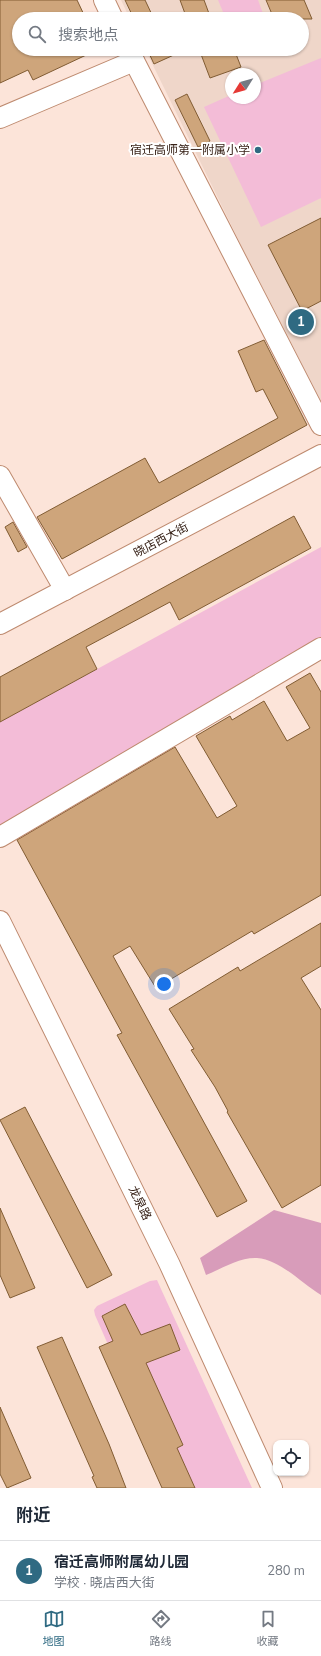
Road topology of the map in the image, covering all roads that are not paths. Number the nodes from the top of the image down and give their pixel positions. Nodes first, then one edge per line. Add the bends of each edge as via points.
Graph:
1 (104, 0) edge
2 (110, 12) edge
3 (129, 56) edge
4 (132, 56) edge
5 (0, 118) edge
6 (321, 425) edge
7 (321, 455) edge
8 (0, 476) edge
9 (65, 590) junction
10 (0, 624) edge
11 (321, 648) edge
12 (0, 837) edge
13 (0, 921) edge
14 (272, 1488) edge

1 - 2 street
3 - 5 street
4 - 6 street
7 - 9 street, 晓店西大街
8 - 9 street
9 - 10 street, 晓店西大街
11 - 12 street
13 - 14 street, 龙泉路 via 169,1263

